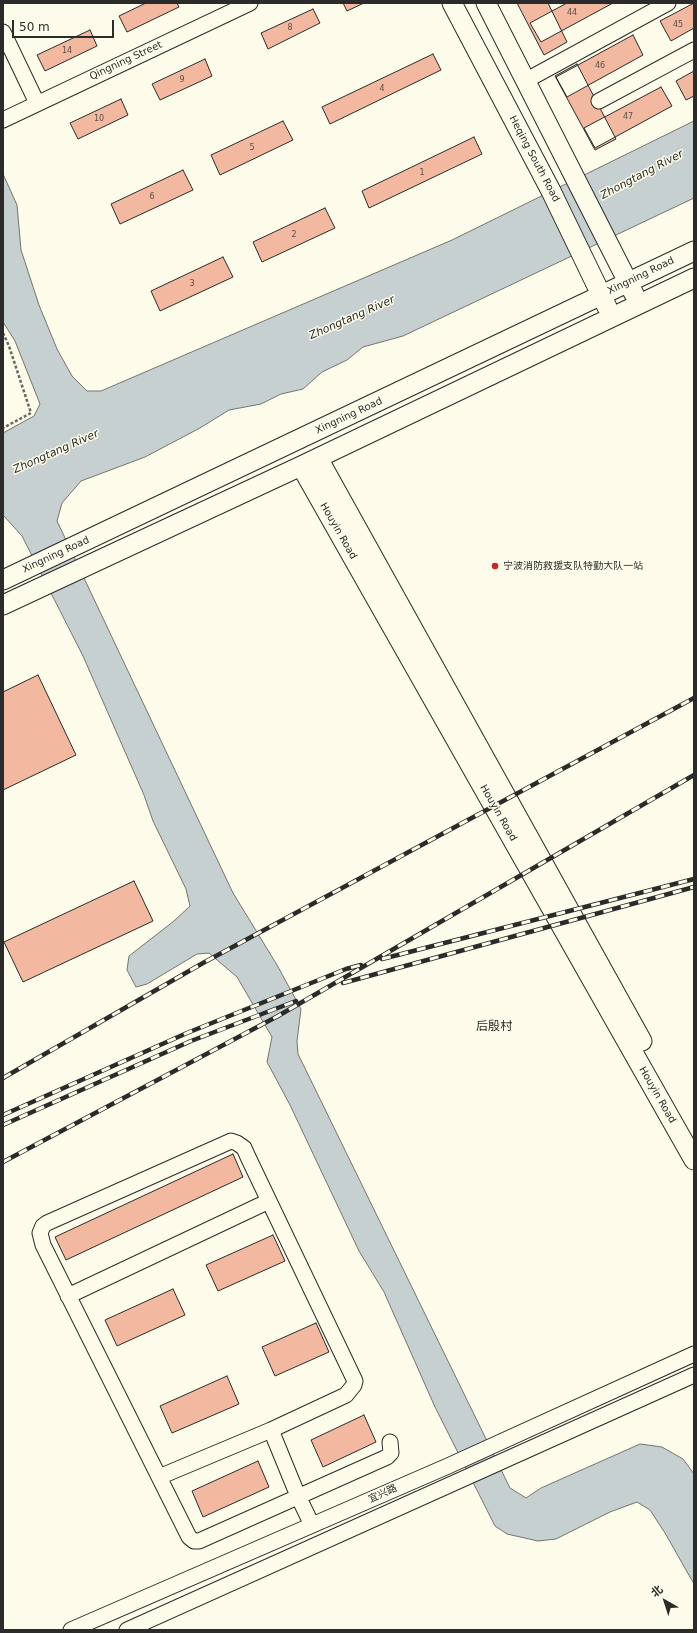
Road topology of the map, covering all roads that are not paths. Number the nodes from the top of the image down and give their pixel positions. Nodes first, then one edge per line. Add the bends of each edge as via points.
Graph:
1 (250, 3) edge
2 (452, 3) edge
3 (486, 3) edge
4 (668, 3) edge
5 (3, 32) edge
6 (694, 50) edge
7 (525, 81) junction
8 (599, 101) dead end
9 (38, 103) junction
10 (3, 120) edge
11 (694, 251) edge
12 (694, 278) edge
13 (628, 282) junction
14 (602, 296) junction
15 (639, 304) junction
16 (612, 317) junction
17 (318, 458) junction
18 (301, 466) junction
19 (10, 576) edge
20 (3, 606) edge
21 (694, 1135) edge
22 (694, 1160) edge
23 (270, 1201) junction
24 (68, 1296) junction
25 (694, 1354) edge
26 (694, 1375) edge
27 (271, 1430) junction
28 (390, 1442) dead end
29 (159, 1477) junction
30 (298, 1496) junction
31 (312, 1525) junction
32 (71, 1630) edge
33 (127, 1630) edge

1 - 9 street, Qingning Street
2 - 14 main road, Heqing South Road via 551,191
3 - 7 main road
4 - 7 street
5 - 9 street
6 - 8 street
7 - 13 main road
9 - 10 street, Qingning Street
11 - 13 main road, Xingning Road
12 - 15 main road
13 - 14 main road, Xingning Road
13 - 15 main road
14 - 16 main road, Heqing South Road
14 - 19 main road, Xingning Road
15 - 16 main road
16 - 17 main road
17 - 18 main road
17 - 21 main road, Houyin Road
18 - 20 main road
18 - 22 main road, Houyin Road
23 - 24 street
23 - 24 street via 244,1148 231,1141 47,1223 40,1233 43,1245
23 - 27 street via 355,1381 352,1390 346,1395
24 - 29 street
25 - 31 street, 宜兴路
26 - 33 street, 宜兴路
27 - 29 street
27 - 30 street
28 - 30 street via 391,1453 387,1458
29 - 30 street via 189,1537 194,1541
30 - 31 street
31 - 32 street, 宜兴路

